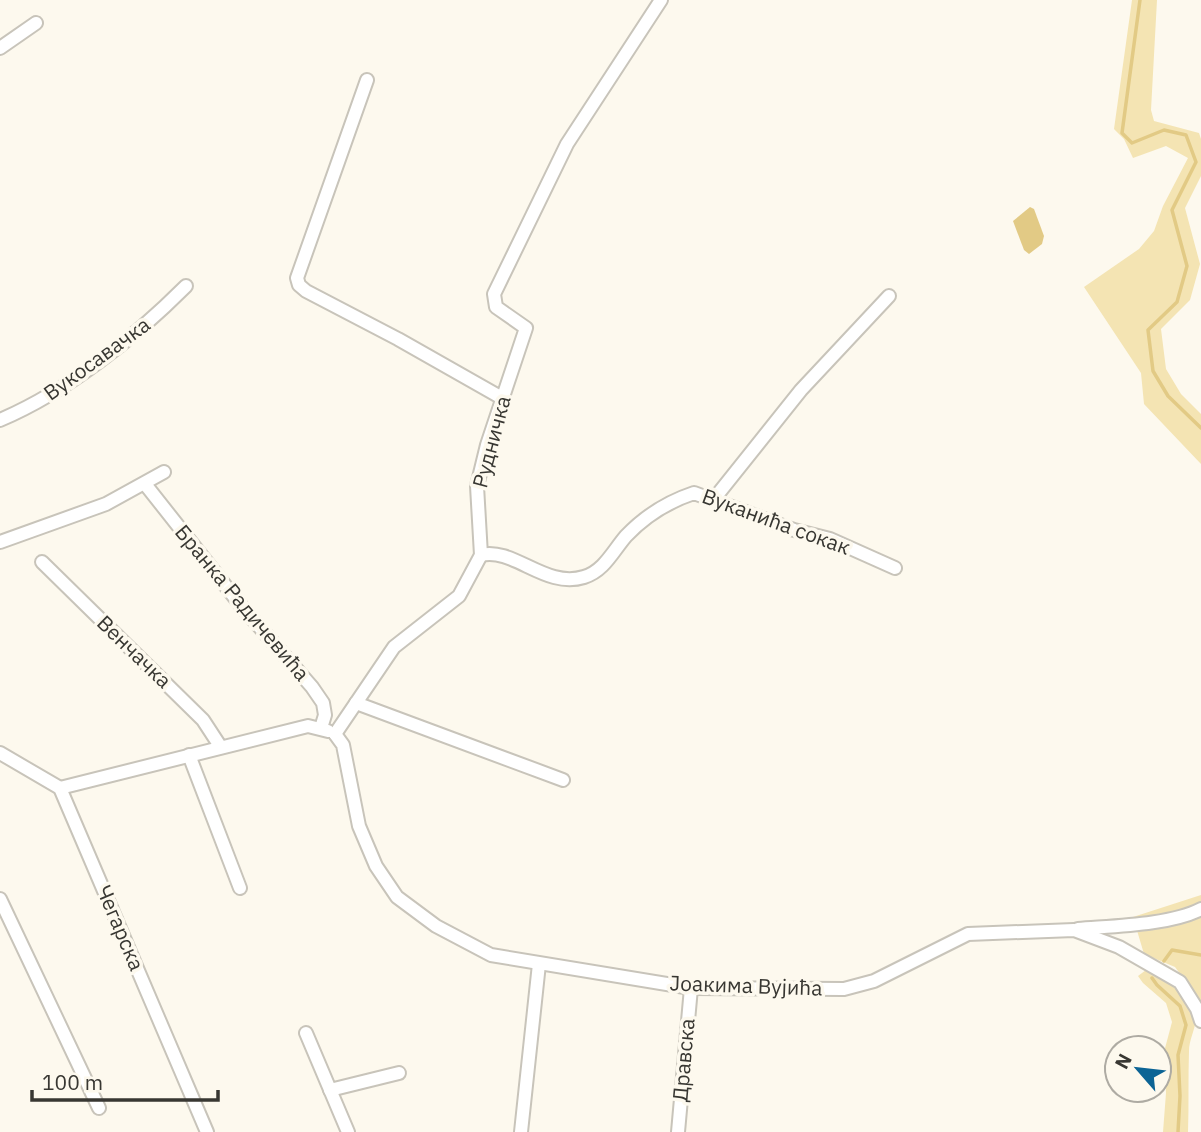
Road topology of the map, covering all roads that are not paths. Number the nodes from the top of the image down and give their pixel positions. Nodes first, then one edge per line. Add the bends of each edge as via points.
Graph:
1 (661, 0) edge
2 (36, 23) dead end
3 (0, 48) edge
4 (367, 80) dead end
5 (186, 286) dead end
6 (889, 296) dead end
7 (502, 398) junction
8 (0, 420) edge
9 (164, 472) dead end
10 (145, 484) junction
11 (714, 499) junction
12 (0, 542) edge
13 (481, 555) junction
14 (42, 562) dead end
15 (895, 568) dead end
16 (356, 703) junction
17 (321, 728) junction
18 (335, 734) junction
19 (220, 746) junction
20 (0, 753) edge
21 (189, 755) junction
22 (563, 780) dead end
23 (60, 788) junction
24 (240, 888) dead end
25 (0, 900) edge
26 (1201, 909) edge
27 (1074, 930) junction
28 (539, 964) junction
29 (691, 988) junction
30 (1201, 1021) edge
31 (306, 1033) dead end
32 (400, 1073) dead end
33 (330, 1090) junction
34 (99, 1108) dead end
35 (207, 1132) edge
36 (348, 1132) edge
37 (522, 1132) edge
38 (678, 1132) edge

1 - 7 street, Рудничка via 566,144 494,294 496,307 526,328
2 - 3 street
4 - 7 street via 297,278 299,285
5 - 8 street, Вукосавачка via 128,342 35,403
6 - 11 street via 801,390
7 - 13 street, Рудничка via 477,486
9 - 10 street
10 - 12 street via 86,512
10 - 17 street, Бранка Радичевића via 312,687 323,703
11 - 13 street, Вуканића сокак via 694,493 661,506 625,538 610,559 582,578 543,575 501,556
11 - 15 street, Вуканића сокак via 830,539
13 - 16 street via 459,596 394,646
14 - 19 street, Венчачка via 203,720
16 - 18 street
16 - 22 street
17 - 18 street
17 - 19 street via 308,726
18 - 28 street, Јоакима Вујића via 343,745 359,826 376,866 397,897 436,926 491,955
19 - 21 street
20 - 23 street
21 - 23 street
21 - 24 street
23 - 35 street, Чегарска
25 - 34 street
26 - 27 street via 1145,923
27 - 29 street, Јоакима Вујића via 968,934 874,981 844,989
27 - 30 street, Јоакима Вујића via 1119,947 1180,982
28 - 29 street, Јоакима Вујића
28 - 37 street
29 - 38 street, Дравска
31 - 33 street
32 - 33 street
33 - 36 street

